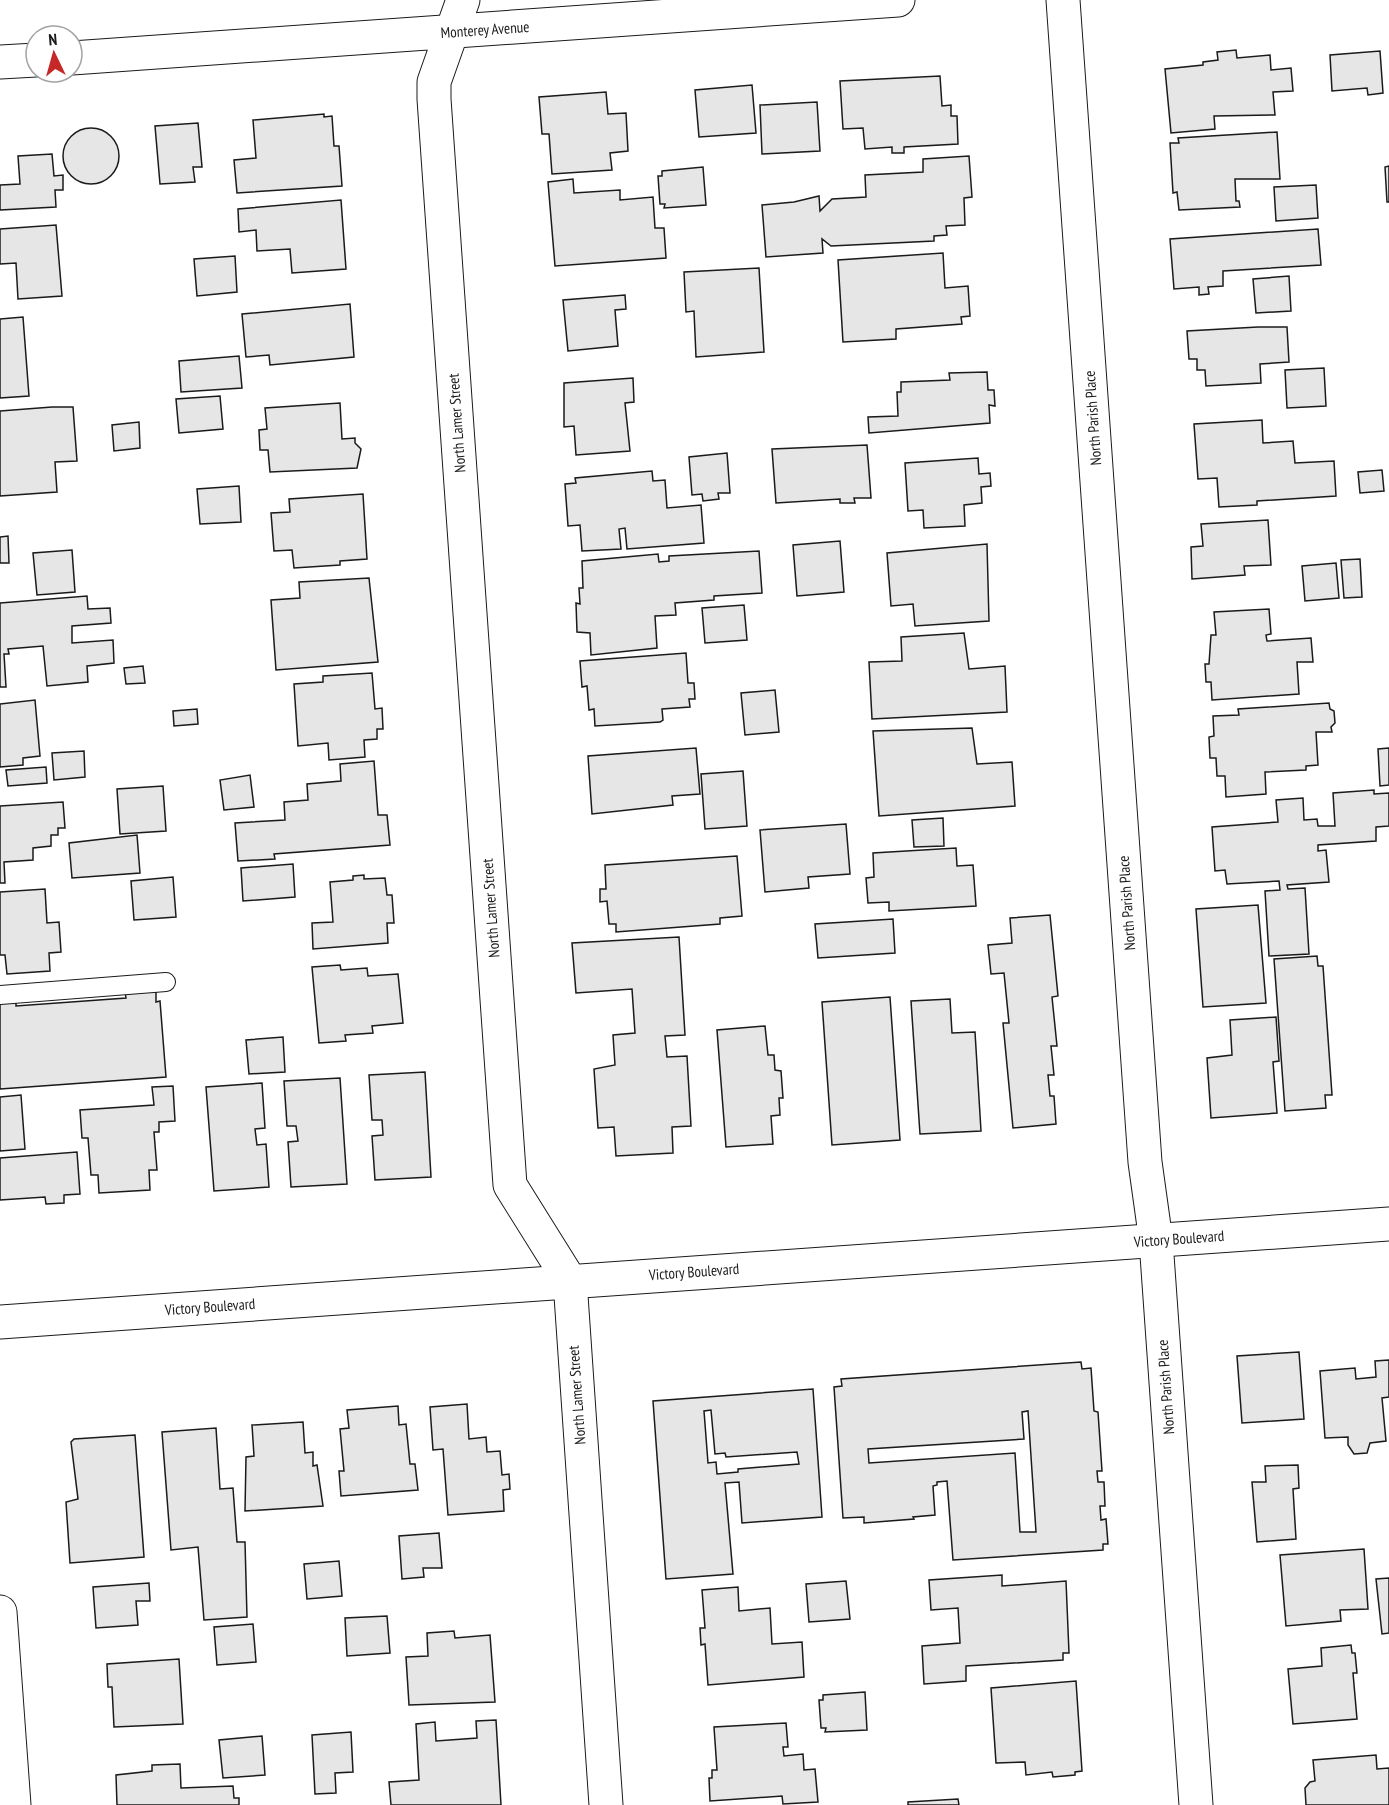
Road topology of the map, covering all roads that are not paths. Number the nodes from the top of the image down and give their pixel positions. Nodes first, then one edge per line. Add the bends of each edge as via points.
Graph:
1 (464, 0) edge
2 (897, 0) edge
3 (1063, 0) edge
4 (454, 32) junction
5 (84, 57) edge
6 (24, 61) edge
7 (0, 62) edge
8 (166, 982) dead end
9 (0, 995) edge
10 (1389, 1224) edge
11 (1156, 1240) junction
12 (570, 1281) junction
13 (0, 1323) edge
14 (0, 1612) edge
15 (14, 1805) edge
16 (606, 1805) edge
17 (1196, 1805) edge

1 - 4 street, North Lamer Street
2 - 4 street, Monterey Avenue
3 - 11 street, North Parish Place via 1145,1162
4 - 5 street, Monterey Avenue
4 - 12 street, North Lamer Street via 434,82 510,1185
6 - 7 street
8 - 9 lane
10 - 11 street, Victory Boulevard
11 - 12 street, Victory Boulevard
11 - 17 street, North Parish Place
12 - 13 street, Victory Boulevard
12 - 16 street, North Lamer Street
14 - 15 street

